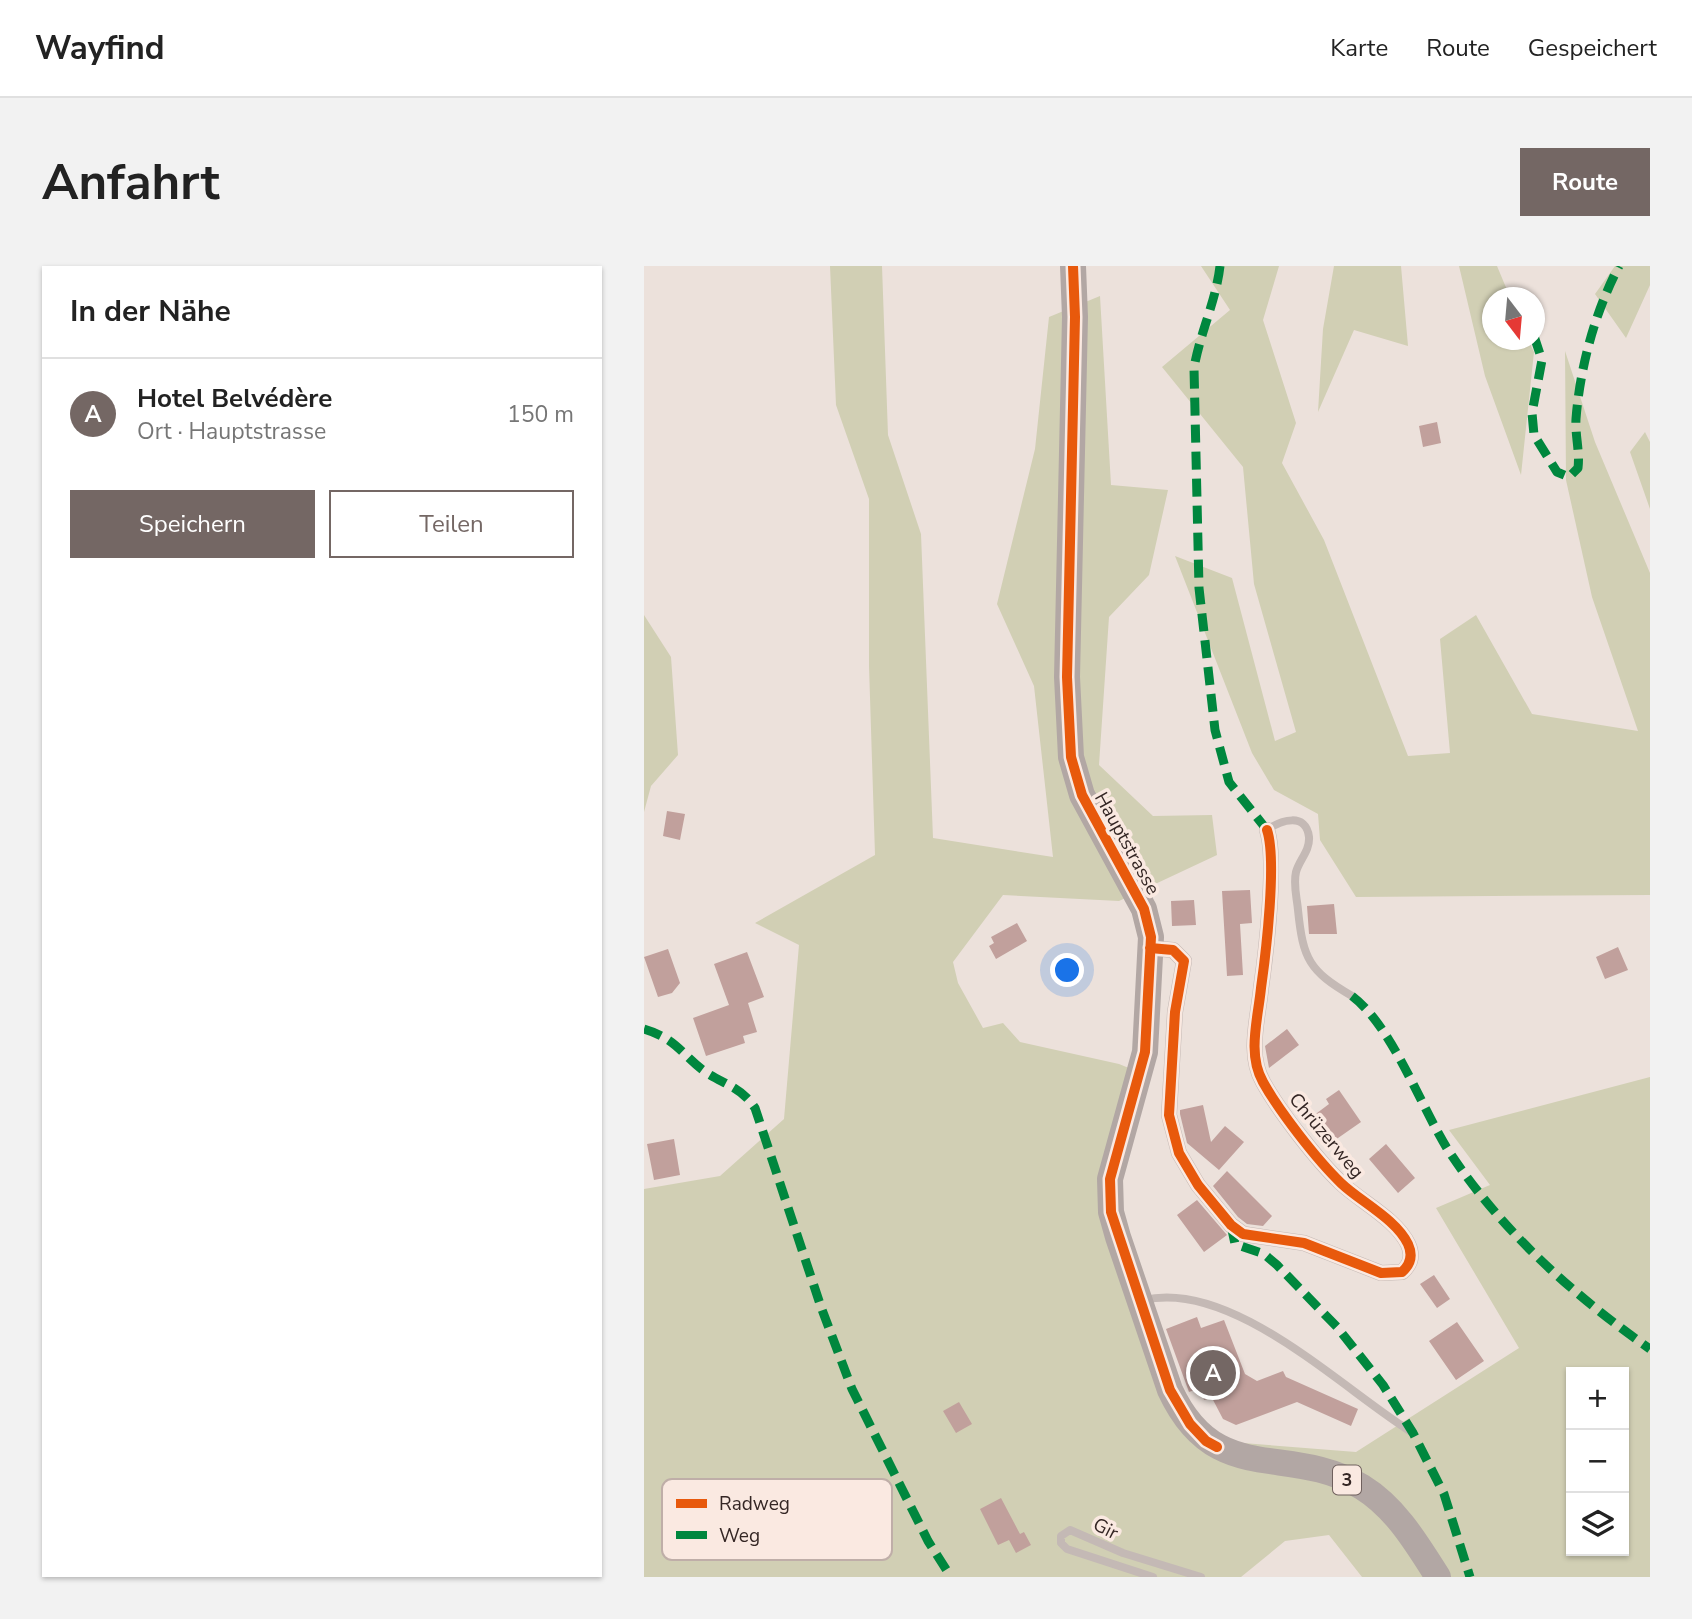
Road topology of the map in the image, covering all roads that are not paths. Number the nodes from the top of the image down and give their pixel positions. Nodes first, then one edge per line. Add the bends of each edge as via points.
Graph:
1 (1073, 266) edge
2 (1267, 830) joint
3 (1150, 948) junction
4 (1352, 996) dead end
5 (1141, 1301) junction
6 (1413, 1433) dead end
7 (1153, 1577) edge
8 (1200, 1577) edge
9 (1438, 1577) edge

1 - 3 main road, Hauptstrasse / 3 via 1067,677 1072,757 1082,795 1144,909
2 - 3 street, Chrüzerweg via 1271,851 1256,1066 1270,1094 1330,1171 1404,1237 1411,1252 1402,1272 1381,1273 1311,1245 1243,1234 1198,1185 1179,1153 1170,1115 1175,1012 1185,961 1173,950
2 - 4 lane via 1284,820 1301,822 1306,828 1309,842 1295,882 1303,948 1318,975
3 - 5 main road, Hauptstrasse / 3 via 1145,1052 1110,1179 1115,1224
5 - 6 lane via 1186,1298 1272,1332
5 - 9 main road, Hauptstrasse / 3 via 1170,1390 1197,1433 1227,1452 1325,1472 1361,1487 1391,1510
7 - 8 lane, Gir via 1066,1549 1061,1536 1079,1531 1123,1553

